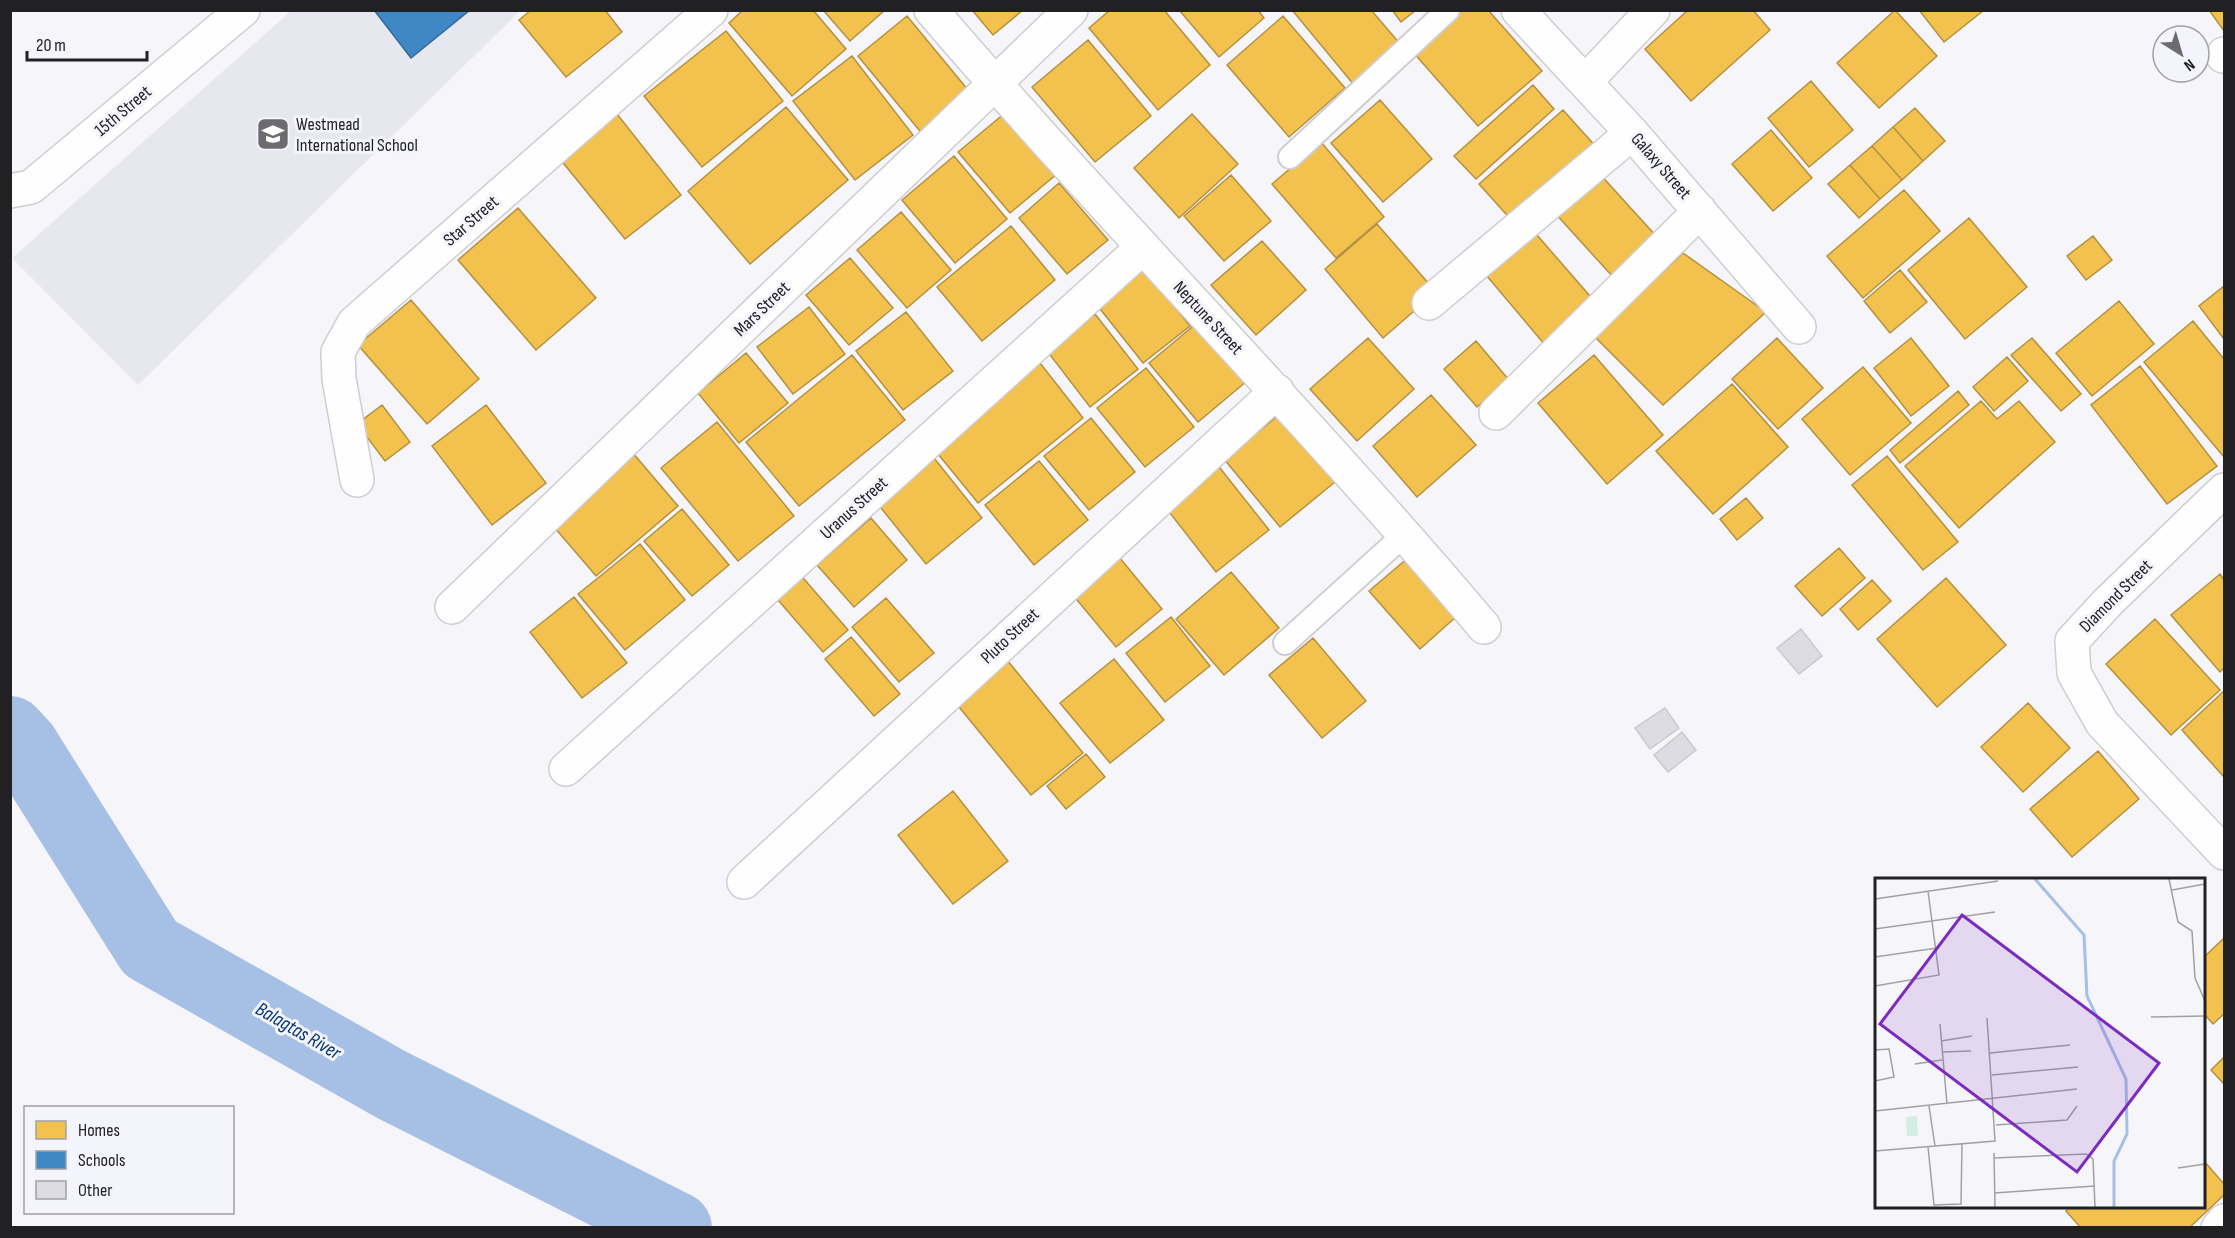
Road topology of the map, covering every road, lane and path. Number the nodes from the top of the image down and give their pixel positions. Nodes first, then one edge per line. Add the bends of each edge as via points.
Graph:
1 (243, 10) edge
2 (711, 10) edge
3 (931, 10) edge
4 (1071, 10) edge
5 (1448, 10) edge
6 (1518, 10) edge
7 (1653, 10) edge
8 (1585, 82) junction
9 (995, 85) junction
10 (1632, 133) junction
11 (1290, 157) dead end
12 (21, 189) edge
13 (1700, 211) junction
14 (1142, 248) junction
15 (1429, 303) dead end
16 (1799, 327) dead end
17 (1276, 391) junction
18 (1496, 413) dead end
19 (357, 480) dead end
20 (2224, 490) edge
21 (1406, 534) junction
22 (452, 607) dead end
23 (1484, 627) dead end
24 (1285, 643) dead end
25 (566, 769) dead end
26 (2224, 853) edge
27 (744, 882) dead end
28 (2224, 1221) edge
29 (2218, 1227) edge

1 - 12 street, 15th Street
2 - 19 street, Star Street via 354,323 338,352
3 - 9 street, Neptune Street
4 - 9 street, Mars Street
5 - 11 lane
6 - 8 street, Galaxy Street
7 - 8 street
8 - 10 street, Galaxy Street
9 - 14 street, Neptune Street
9 - 22 street, Mars Street
10 - 13 street, Galaxy Street
10 - 15 street
13 - 16 street, Galaxy Street
13 - 18 street
14 - 17 street, Neptune Street
14 - 25 street, Uranus Street
17 - 21 street, Neptune Street
17 - 27 street, Pluto Street
20 - 26 street, Diamond Street via 2072,641 2074,674 2102,723
21 - 23 street, Neptune Street
21 - 24 lane
28 - 29 street

